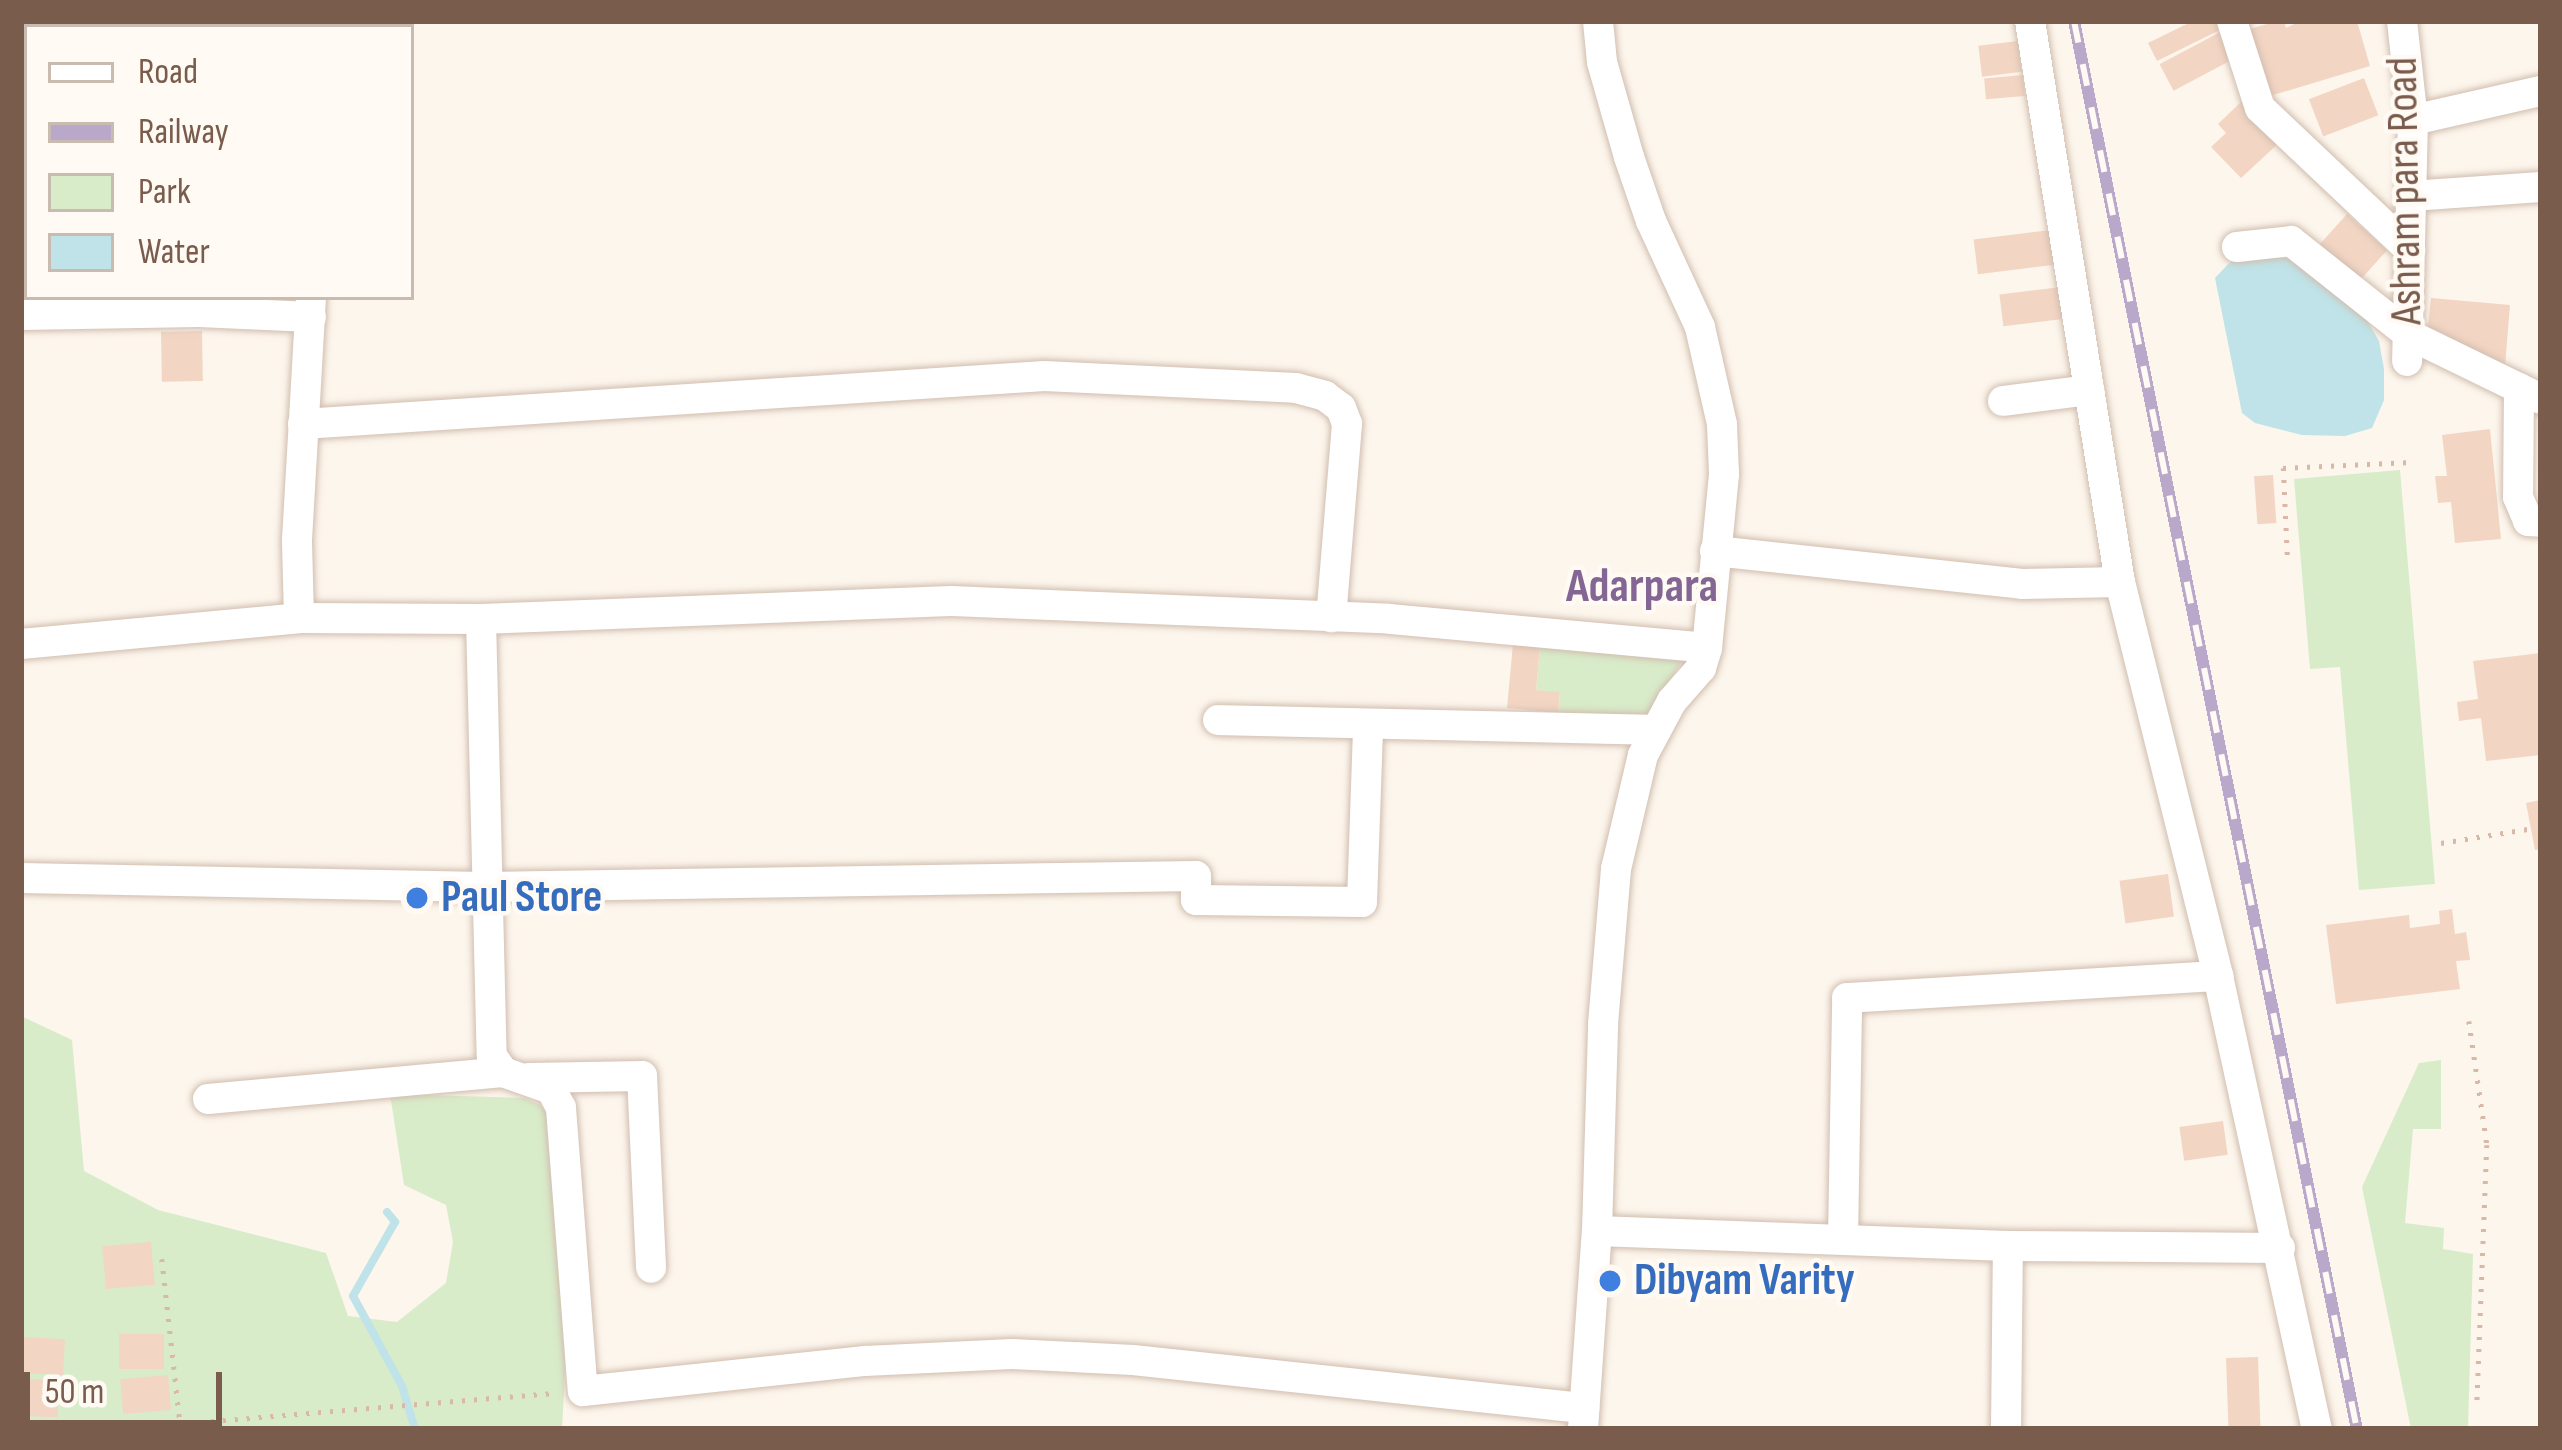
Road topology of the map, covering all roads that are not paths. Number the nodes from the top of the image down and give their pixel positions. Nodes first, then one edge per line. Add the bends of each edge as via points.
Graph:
1 (1598, 21) edge
2 (2030, 21) edge
3 (2232, 21) edge
4 (2402, 21) edge
5 (2541, 91) edge
6 (2413, 120) junction
7 (2541, 187) edge
8 (2411, 196) junction
9 (2237, 247) dead end
10 (2410, 250) junction
11 (311, 307) edge
12 (21, 315) edge
13 (2407, 348) junction
14 (2089, 390) junction
15 (2530, 393) edge
16 (2003, 400) dead end
17 (303, 424) junction
18 (2541, 522) edge
19 (1715, 551) junction
20 (2120, 582) junction
21 (299, 617) junction
22 (1331, 617) junction
23 (481, 620) junction
24 (21, 644) edge
25 (1707, 648) junction
26 (1218, 720) dead end
27 (1368, 725) junction
28 (1656, 730) junction
29 (21, 878) edge
30 (485, 887) junction
31 (2218, 976) junction
32 (510, 1075) junction
33 (208, 1099) dead end
34 (1597, 1231) junction
35 (1843, 1239) junction
36 (2008, 1246) junction
37 (2280, 1248) junction
38 (651, 1268) dead end
39 (1584, 1418) edge
40 (2006, 1429) edge
41 (2317, 1429) edge

1 - 19 street via 1629,157 1714,378 1724,473
2 - 14 street
3 - 10 street via 2260,108
4 - 6 street, Ashram para Road
5 - 6 street
6 - 8 street, Ashram para Road
7 - 8 street
8 - 10 street, Ashram para Road
9 - 13 street via 2291,241
10 - 13 street, Ashram para Road
11 - 12 street
11 - 17 street
13 - 15 street
14 - 16 street
14 - 20 street
15 - 18 street via 2518,497 2528,521
17 - 21 street
17 - 22 street via 1044,376 1296,388 1325,396 1347,424
19 - 20 street via 2022,584
19 - 25 street
20 - 31 street
21 - 23 street
21 - 24 street
22 - 23 street via 951,602
22 - 25 street
23 - 30 street
25 - 28 street
26 - 27 street
27 - 28 street
27 - 30 street via 1362,902 1196,900 1196,876
28 - 34 street via 1634,779 1616,869
29 - 30 street
30 - 32 street via 491,1054
31 - 35 street via 1847,998
31 - 37 street
32 - 33 street
32 - 38 street via 642,1076
32 - 39 street via 551,1089 562,1113 583,1391 1012,1354 1133,1360
34 - 35 street
34 - 39 street
35 - 36 street
36 - 37 street
36 - 40 street
37 - 41 street

